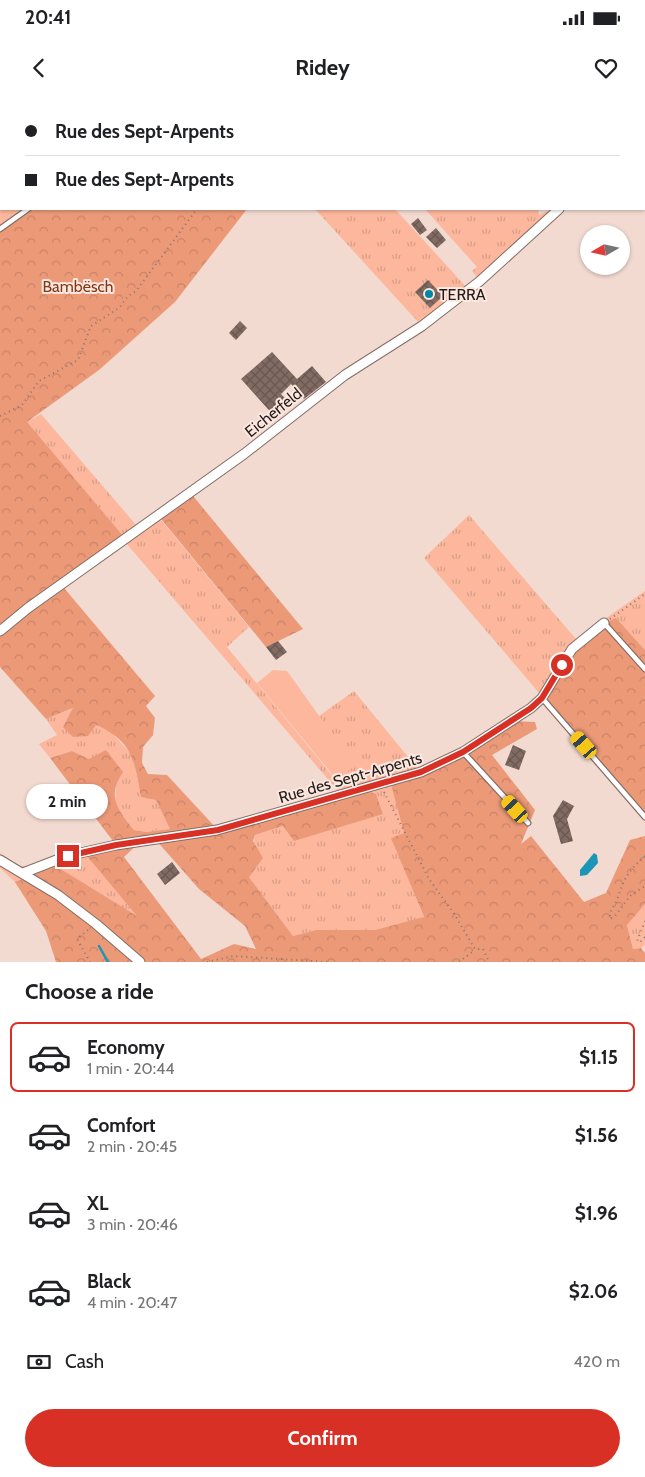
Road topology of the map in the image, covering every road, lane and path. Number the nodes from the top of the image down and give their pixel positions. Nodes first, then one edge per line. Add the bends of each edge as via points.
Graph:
1 (27, 210) edge
2 (196, 210) edge
3 (558, 210) edge
4 (0, 229) edge
5 (0, 416) edge
6 (645, 594) edge
7 (604, 623) junction
8 (0, 631) edge
9 (645, 669) edge
10 (542, 698) junction
11 (463, 752) junction
12 (389, 800) dead end
13 (645, 817) edge
14 (528, 823) dead end
15 (645, 856) edge
16 (0, 860) edge
17 (22, 873) junction
18 (645, 886) edge
19 (645, 922) edge
20 (96, 924) junction
21 (645, 936) edge
22 (475, 949) junction
23 (90, 962) edge
24 (140, 962) edge
25 (207, 962) edge
26 (327, 962) edge
27 (459, 962) edge
28 (489, 962) edge

1 - 4 lane
2 - 5 path via 136,291 119,308 91,326 78,360 39,381 22,405
3 - 8 street, Eicherfeld via 480,280 422,326 345,375 244,454
6 - 7 path
7 - 9 lane
7 - 10 street, Rue des Sept-Arpents via 572,649
10 - 11 street, Rue des Sept-Arpents
10 - 13 lane
11 - 14 lane
11 - 17 street, Rue des Sept-Arpents via 421,772 242,824 116,845 68,856
12 - 22 path via 429,879
15 - 18 path via 624,877 610,918 630,896
16 - 17 street
17 - 20 street
19 - 21 path via 637,941
20 - 23 path via 77,939
20 - 24 street
22 - 27 path
22 - 28 path via 483,949
25 - 26 path via 233,956

